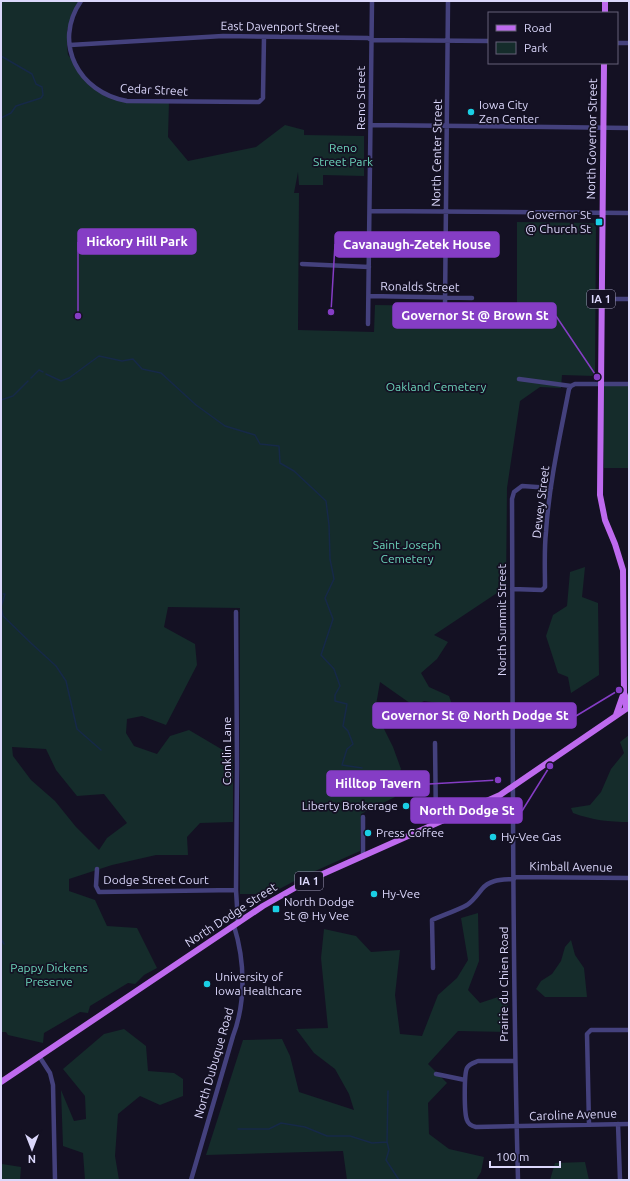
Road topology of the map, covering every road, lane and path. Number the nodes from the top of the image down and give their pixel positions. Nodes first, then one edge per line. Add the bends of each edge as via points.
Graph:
1 (81, 1) edge
2 (372, 1) edge
3 (448, 1) edge
4 (605, 1) edge
5 (605, 12) edge
6 (264, 37) junction
7 (371, 40) junction
8 (448, 41) junction
9 (488, 41) edge
10 (618, 43) edge
11 (629, 43) edge
12 (70, 45) junction
13 (604, 64) edge
14 (370, 126) junction
15 (447, 126) junction
16 (603, 128) junction
17 (629, 128) edge
18 (370, 211) junction
19 (446, 212) junction
20 (602, 213) junction
21 (629, 213) edge
22 (302, 264) dead end
23 (369, 267) junction
24 (369, 296) junction
25 (445, 298) junction
26 (472, 298) dead end
27 (601, 299) junction
28 (629, 299) edge
29 (445, 306) dead end
30 (368, 324) dead end
31 (519, 379) dead end
32 (601, 384) junction
33 (629, 384) edge
34 (570, 386) junction
35 (552, 488) junction
36 (512, 589) junction
37 (236, 612) dead end
38 (626, 694) edge
39 (628, 709) edge
40 (616, 715) junction
41 (435, 742) dead end
42 (512, 787) junction
43 (362, 817) dead end
44 (436, 824) junction
45 (363, 856) junction
46 (96, 869) dead end
47 (514, 878) junction
48 (629, 878) edge
49 (236, 890) junction
50 (236, 924) junction
51 (433, 968) dead end
52 (629, 1030) edge
53 (39, 1056) junction
54 (515, 1061) junction
55 (436, 1074) dead end
56 (465, 1080) junction
57 (1, 1082) edge
58 (589, 1124) junction
59 (618, 1124) junction
60 (629, 1124) edge
61 (517, 1127) junction
62 (55, 1180) edge
63 (190, 1180) edge
64 (518, 1180) edge
65 (620, 1180) edge

1 - 12 street, Cedar Street via 71,22
2 - 7 street, Reno Street
3 - 8 street, North Center Street
4 - 5 main road
6 - 7 street, East Davenport Street
6 - 12 street, East Davenport Street via 223,36
6 - 12 street, Cedar Street via 263,98 256,103 119,99 102,93 89,83 78,70
7 - 8 street, East Davenport Street
7 - 14 street, Reno Street
8 - 9 street, East Davenport Street
8 - 15 street, North Center Street
10 - 11 street
13 - 16 main road, North Governor Street / IA 1
14 - 15 street
14 - 18 street, Reno Street
15 - 16 street
15 - 19 street, North Center Street
16 - 17 street
16 - 20 main road, North Governor Street / IA 1
18 - 19 street
18 - 23 street, Reno Street
19 - 20 street
19 - 25 street, North Center Street
20 - 21 street
20 - 27 main road, North Governor Street / IA 1
22 - 23 street
23 - 24 street, Reno Street
24 - 25 street, Ronalds Street
24 - 30 street, Reno Street
25 - 26 street, Ronalds Street
25 - 29 street, North Center Street
27 - 28 street
27 - 32 main road, North Governor Street / IA 1
31 - 34 street
32 - 33 street
32 - 34 street
32 - 38 main road, North Governor Street / IA 1 via 600,495 604,520 623,570
34 - 35 street, Dewey Street
35 - 36 street, Dewey Street via 546,532 545,587 542,590
35 - 36 street, North Summit Street via 522,486 512,495
36 - 42 street, North Summit Street
37 - 49 street, Conklin Lane
38 - 39 main road, North Governor Street / IA 1
38 - 40 main road
39 - 40 main road, North Dodge Street / IA 1
40 - 42 main road, North Dodge Street / IA 1
41 - 44 street
42 - 44 main road, North Dodge Street / IA 1
42 - 47 street, Prairie du Chien Road
43 - 45 street
44 - 45 main road, North Dodge Street / IA 1
45 - 50 main road, North Dodge Street / IA 1 via 307,881
46 - 49 street, Dodge Street Court via 96,886 99,892
47 - 48 street, Kimball Avenue
47 - 51 street, Kimball Avenue via 490,883 467,904 432,920
47 - 54 street, Prairie du Chien Road
49 - 50 street, Conklin Lane
50 - 53 main road, North Dodge Street / IA 1
50 - 63 street, North Dubuque Road via 242,962 239,1016
52 - 58 street via 588,1032
53 - 57 main road, North Dodge Street / IA 1
53 - 62 street via 50,1073 53,1085
54 - 56 street via 478,1061 467,1068
54 - 61 street, Prairie du Chien Road
55 - 56 street
56 - 61 street, Caroline Avenue via 466,1118 470,1125
58 - 59 street, Caroline Avenue
58 - 61 street, Caroline Avenue
59 - 60 street, Caroline Avenue
59 - 65 street
61 - 64 street, Prairie du Chien Road

